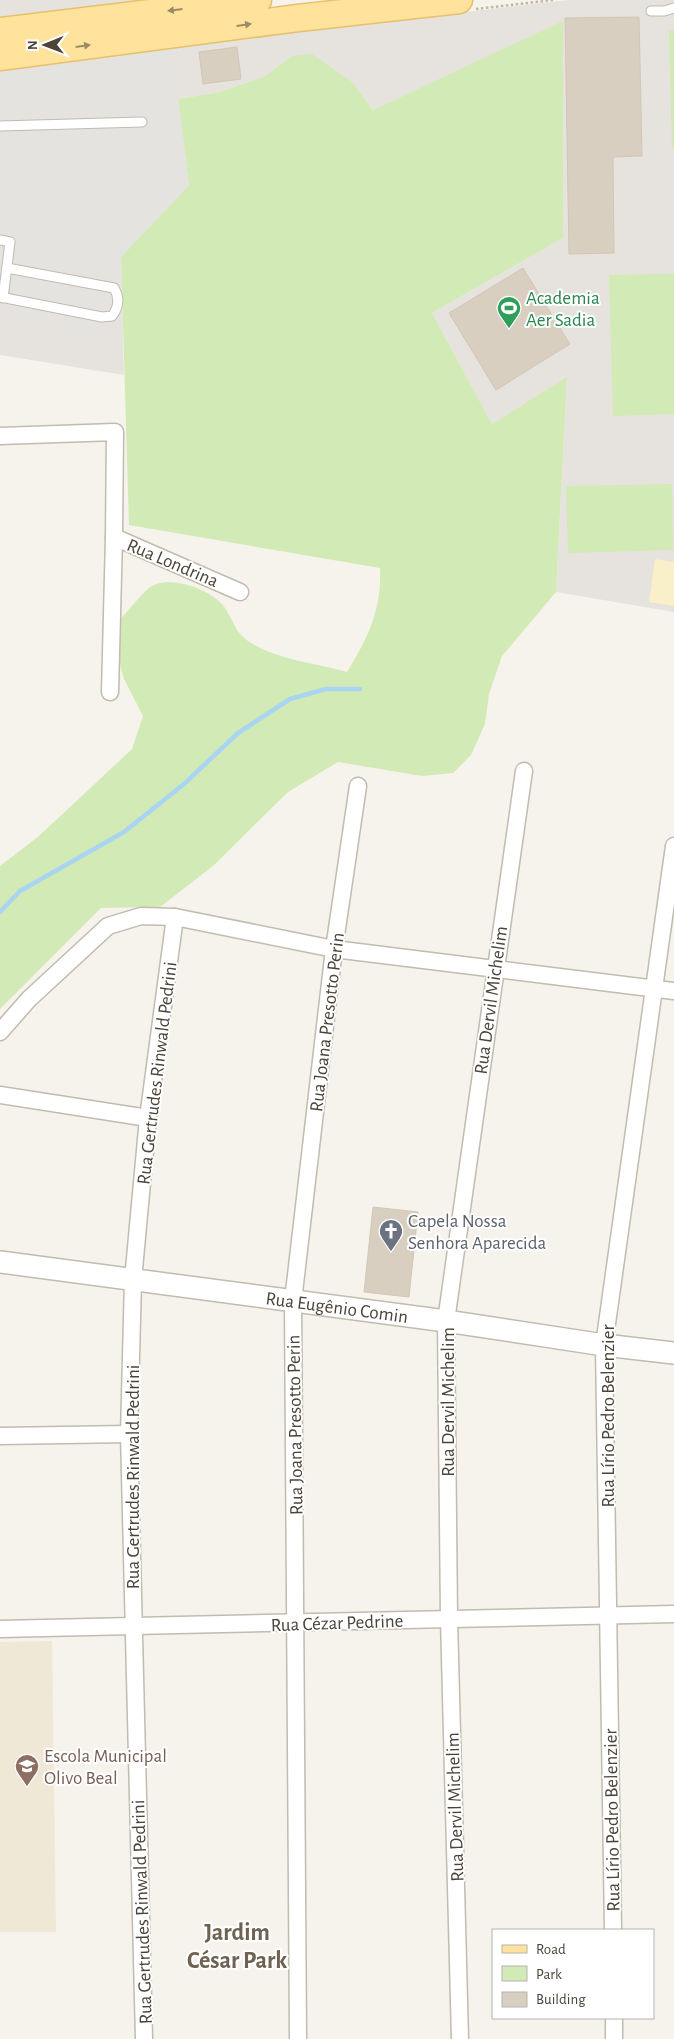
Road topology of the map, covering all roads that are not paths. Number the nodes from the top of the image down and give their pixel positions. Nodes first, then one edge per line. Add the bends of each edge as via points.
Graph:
1 (258, 0) edge
2 (459, 0) edge
3 (393, 4) edge
4 (674, 8) edge
5 (651, 11) dead end
6 (664, 11) junction
7 (674, 16) edge
8 (0, 30) edge
9 (0, 57) edge
10 (142, 122) dead end
11 (0, 126) edge
12 (0, 240) edge
13 (7, 268) junction
14 (1, 297) edge
15 (0, 436) edge
16 (114, 537) junction
17 (240, 592) dead end
18 (110, 692) dead end
19 (524, 771) dead end
20 (358, 786) dead end
21 (674, 846) edge
22 (175, 917) junction
23 (334, 949) junction
24 (494, 969) junction
25 (653, 989) junction
26 (674, 991) edge
27 (0, 1032) edge
28 (0, 1095) edge
29 (148, 1118) junction
30 (0, 1262) edge
31 (133, 1280) junction
32 (293, 1301) junction
33 (446, 1320) junction
34 (604, 1345) junction
35 (674, 1354) edge
36 (129, 1434) junction
37 (0, 1436) edge
38 (674, 1614) edge
39 (608, 1615) junction
40 (449, 1619) junction
41 (296, 1624) junction
42 (133, 1626) junction
43 (0, 1629) edge
44 (613, 1929) edge
45 (614, 2019) edge
46 (144, 2039) edge
47 (298, 2039) edge
48 (460, 2039) edge
49 (614, 2039) edge

1 -> 8 main road
2 - 3 main road
9 -> 3 main road
4 - 6 lane
5 - 6 lane
6 - 7 lane
10 - 11 lane
12 - 13 lane via 10,242
13 - 14 lane
13 - 14 lane via 114,288 118,295 117,310 112,316 102,317
15 - 16 street, Rua Londrina via 115,432
16 - 17 street, Rua Londrina
16 - 18 street
19 - 24 street, Rua Dervil Michelim
20 - 23 street, Rua Joana Presotto Perin
21 - 25 street, Rua Lírio Pedro Belenzier
22 - 23 street
22 - 27 street via 141,916 108,926 29,999
22 - 29 street, Rua Gertrudes Rinwald Pedrini
23 - 24 street
23 - 32 street, Rua Joana Presotto Perin
24 - 25 street
24 - 33 street, Rua Dervil Michelim
25 - 26 street
25 - 34 street, Rua Lírio Pedro Belenzier
28 - 29 street
29 - 31 street, Rua Gertrudes Rinwald Pedrini
30 - 31 street, Rua Eugênio Comin
31 - 32 street, Rua Eugênio Comin
31 - 36 street, Rua Gertrudes Rinwald Pedrini
32 - 33 street, Rua Eugênio Comin
32 - 41 street, Rua Joana Presotto Perin
33 - 34 street, Rua Eugênio Comin
33 - 40 street, Rua Dervil Michelim
34 - 35 street, Rua Eugênio Comin
34 - 39 street, Rua Lírio Pedro Belenzier
36 - 37 street
36 - 42 street, Rua Gertrudes Rinwald Pedrini
38 - 39 street, Rua Cézar Pedrine
39 - 40 street, Rua Cézar Pedrine
39 - 44 street, Rua Lírio Pedro Belenzier
40 - 41 street, Rua Cézar Pedrine
40 - 48 street, Rua Dervil Michelim
41 - 42 street, Rua Cézar Pedrine
41 - 47 street, Rua Joana Presotto Perin
42 - 43 street, Rua Cézar Pedrine
42 - 46 street, Rua Gertrudes Rinwald Pedrini
45 - 49 street

